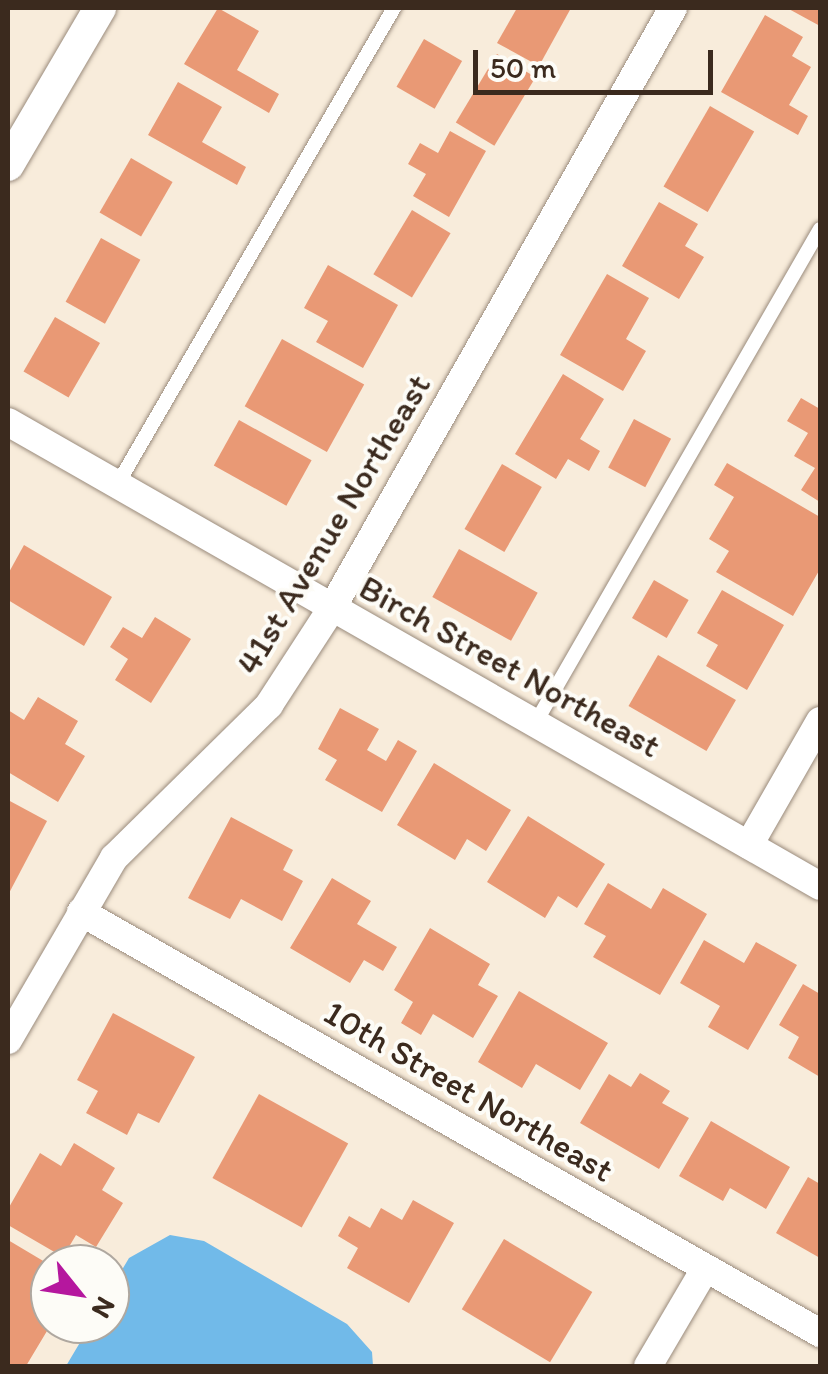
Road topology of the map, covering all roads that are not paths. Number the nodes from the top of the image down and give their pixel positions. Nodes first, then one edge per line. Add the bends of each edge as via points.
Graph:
1 (100, 8) edge
2 (394, 8) edge
3 (673, 8) edge
4 (8, 165) edge
5 (820, 229) edge
6 (8, 422) edge
7 (117, 484) junction
8 (332, 608) junction
9 (820, 721) edge
10 (536, 722) junction
11 (749, 845) junction
12 (820, 886) edge
13 (81, 912) junction
14 (8, 1040) edge
15 (705, 1269) junction
16 (820, 1333) edge
17 (648, 1366) edge

1 - 4 street
2 - 7 lane
3 - 8 street, 41st Avenue Northeast
5 - 10 lane
6 - 7 street, Birch Street Northeast
7 - 8 street, Birch Street Northeast
8 - 10 street, Birch Street Northeast
8 - 13 street, 41st Avenue Northeast via 270,705 162,804 114,858
9 - 11 street
10 - 11 street, Birch Street Northeast
11 - 12 street, Birch Street Northeast
13 - 14 street, 41st Avenue Northeast
13 - 15 street, 10th Street Northeast
15 - 16 street, 10th Street Northeast
15 - 17 street

